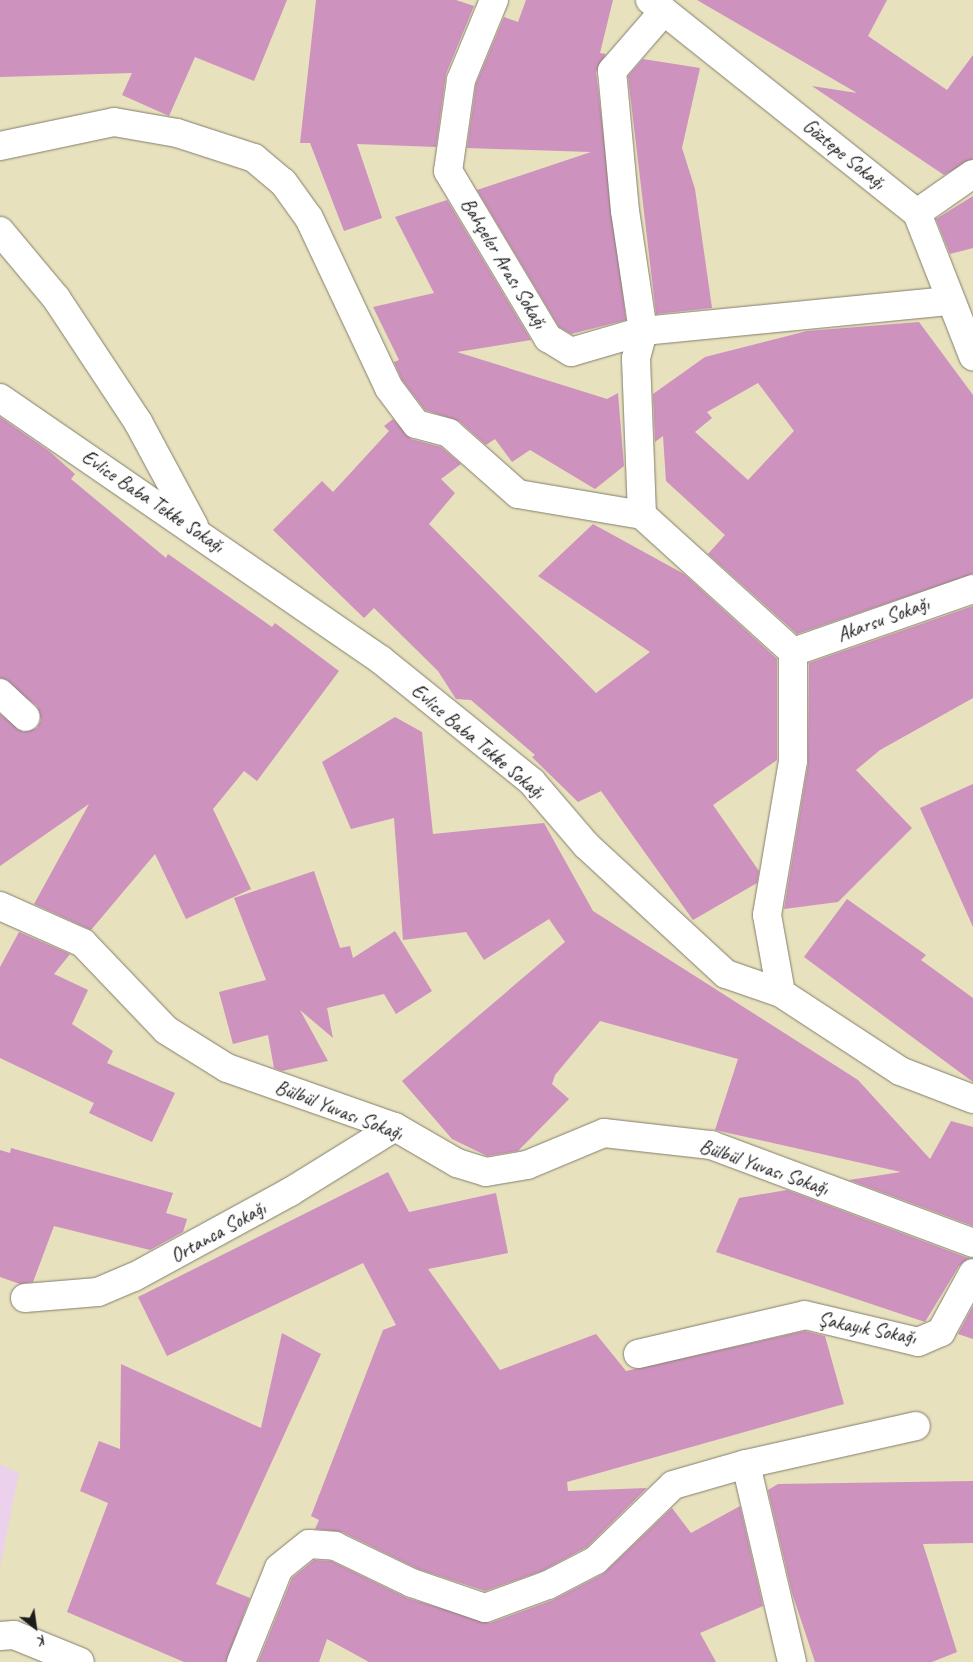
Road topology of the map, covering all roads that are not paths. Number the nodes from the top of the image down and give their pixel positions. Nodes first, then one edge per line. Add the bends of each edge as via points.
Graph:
1 (494, 0) edge
2 (657, 6) edge
3 (0, 146) edge
4 (973, 174) edge
5 (917, 213) junction
6 (0, 231) edge
7 (949, 301) junction
8 (643, 331) junction
9 (973, 356) edge
10 (0, 398) edge
11 (642, 515) junction
12 (196, 530) junction
13 (973, 589) edge
14 (794, 652) junction
15 (0, 693) edge
16 (26, 716) dead end
17 (0, 906) edge
18 (781, 993) junction
19 (973, 1099) edge
20 (395, 1127) junction
21 (973, 1243) edge
22 (973, 1273) edge
23 (25, 1298) dead end
24 (638, 1354) dead end
25 (916, 1426) dead end
26 (746, 1464) junction
27 (0, 1636) edge
28 (80, 1662) edge
29 (241, 1662) edge
30 (792, 1662) edge

1 - 8 street, Bahçeler Arası Sokağı via 461,80 448,171 548,338 571,352
2 - 5 street, Göztepe Sokağı
2 - 8 street via 612,71 625,211
3 - 11 street via 114,122 177,133 254,158 283,182 309,218 389,388 416,424 449,433 518,494
4 - 5 street
5 - 7 street
6 - 12 street via 56,298 138,422
7 - 8 street, Bahçeler Arası Sokağı
7 - 9 street
8 - 11 street via 636,358
10 - 12 street, Evlice Baba Tekke Sokağı
11 - 14 street
12 - 18 street, Evlice Baba Tekke Sokağı via 381,660 532,782 586,845 726,974
13 - 14 street, Akarsu Sokağı
14 - 18 street via 794,761 767,915
15 - 16 street
17 - 20 street, Bülbül Yuvası Sokağı via 82,944 166,1030 227,1068
18 - 19 street, Evlice Baba Tekke Sokağı via 900,1071
20 - 21 street, Bülbül Yuvası Sokağı via 457,1163 486,1172 527,1165 604,1133 711,1145
20 - 23 street, Ortanca Sokağı via 290,1192 134,1277 98,1292
22 - 24 street, Şakayık Sokağı via 941,1332 918,1342 805,1316
25 - 26 street
26 - 29 street via 673,1485 596,1560 548,1585 485,1608 412,1584 335,1546 309,1544 278,1568
26 - 30 street
27 - 28 street via 14,1635

